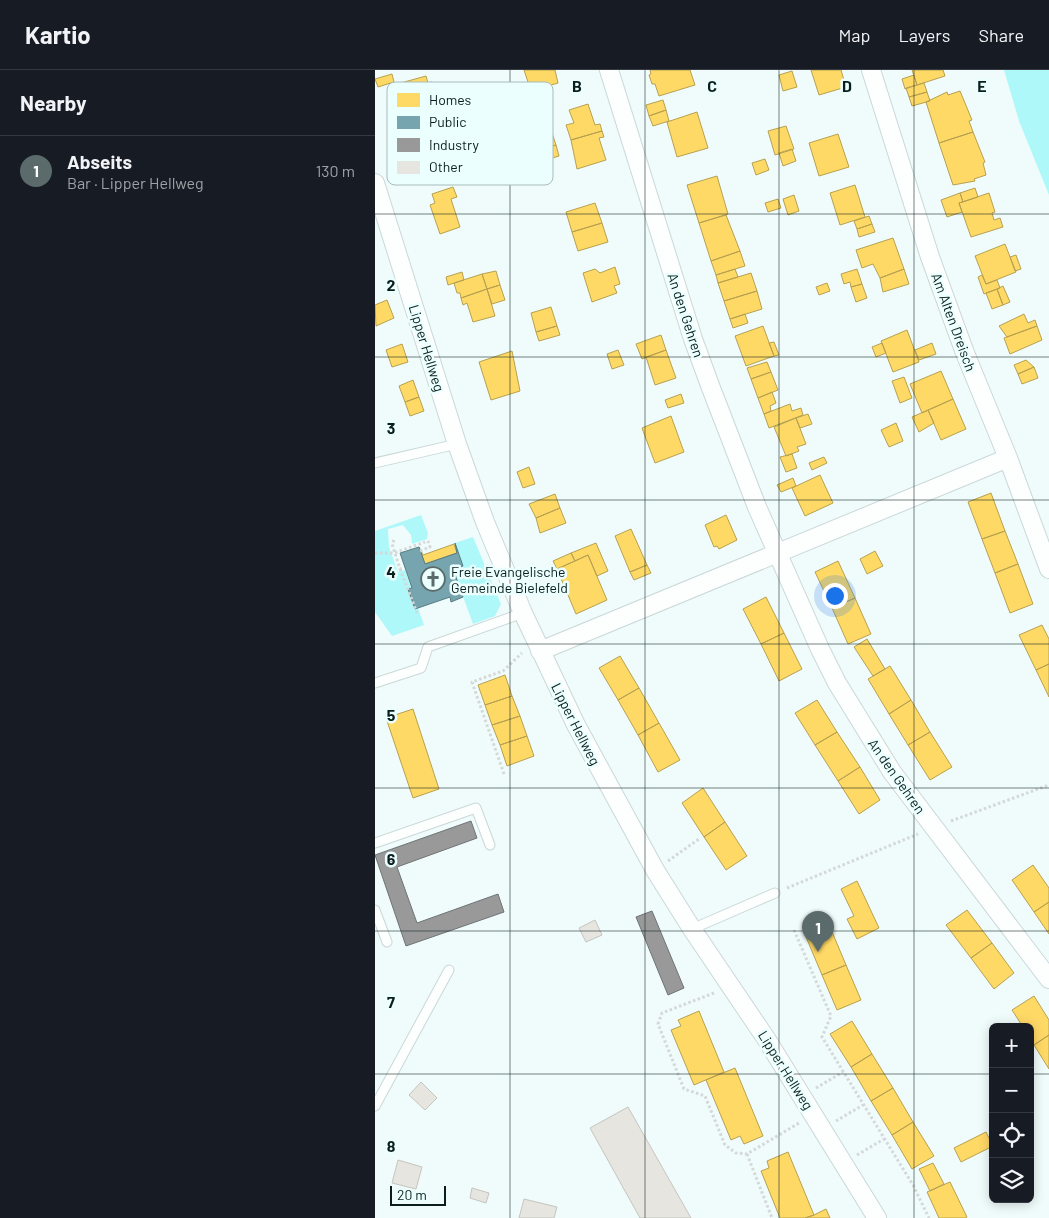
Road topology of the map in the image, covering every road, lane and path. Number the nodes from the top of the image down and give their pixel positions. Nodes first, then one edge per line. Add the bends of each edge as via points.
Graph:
1 (609, 70) edge
2 (871, 70) edge
3 (375, 186) edge
4 (457, 444) junction
5 (1008, 458) junction
6 (375, 463) edge
7 (394, 540) dead end
8 (420, 551) dead end
9 (375, 553) edge
10 (394, 553) junction
11 (777, 554) junction
12 (405, 568) dead end
13 (400, 569) junction
14 (1049, 569) edge
15 (417, 613) dead end
16 (523, 613) junction
17 (538, 645) junction
18 (375, 683) edge
19 (504, 774) dead end
20 (1049, 785) edge
21 (934, 828) junction
22 (699, 839) dead end
23 (375, 843) edge
24 (489, 844) dead end
25 (675, 856) dead end
26 (775, 893) joint
27 (375, 910) edge
28 (692, 929) junction
29 (794, 930) dead end
30 (387, 942) dead end
31 (449, 970) dead end
32 (1049, 979) edge
33 (731, 986) junction
34 (843, 1072) junction
35 (818, 1086) dead end
36 (864, 1105) junction
37 (375, 1106) edge
38 (814, 1114) junction
39 (839, 1120) dead end
40 (884, 1139) junction
41 (747, 1154) junction
42 (859, 1154) dead end
43 (773, 1218) edge
44 (877, 1218) edge
45 (929, 1218) edge

1 - 11 street, An den Gehren via 693,339 730,441
2 - 5 street, Am Alten Dreisch via 930,257
3 - 4 street, Lipper Hellweg
4 - 6 lane
4 - 16 street, Lipper Hellweg
5 - 11 street
5 - 14 street, Am Alten Dreisch
7 - 10 path
8 - 10 path via 430,547 426,542
9 - 10 path
10 - 13 path
11 - 17 street
11 - 21 street, An den Gehren via 837,683 892,772
12 - 13 path
13 - 15 path
16 - 17 street, Lipper Hellweg
16 - 18 lane via 429,647 421,668
17 - 19 path via 503,671 472,682
17 - 28 street, Lipper Hellweg via 608,786
20 - 21 path
21 - 26 path
21 - 32 street, An den Gehren
22 - 25 path
23 - 24 lane via 477,808
26 - 28 lane
27 - 30 lane
28 - 33 street, Lipper Hellweg
29 - 34 path via 831,1016 822,1037
31 - 37 lane
33 - 38 street, Lipper Hellweg
33 - 41 path via 662,1013 658,1024 684,1089 705,1096 725,1145 736,1153
34 - 35 path
34 - 36 path
36 - 39 path
36 - 40 path
38 - 41 path
38 - 44 street, Lipper Hellweg
40 - 42 path
40 - 45 path
41 - 43 path

